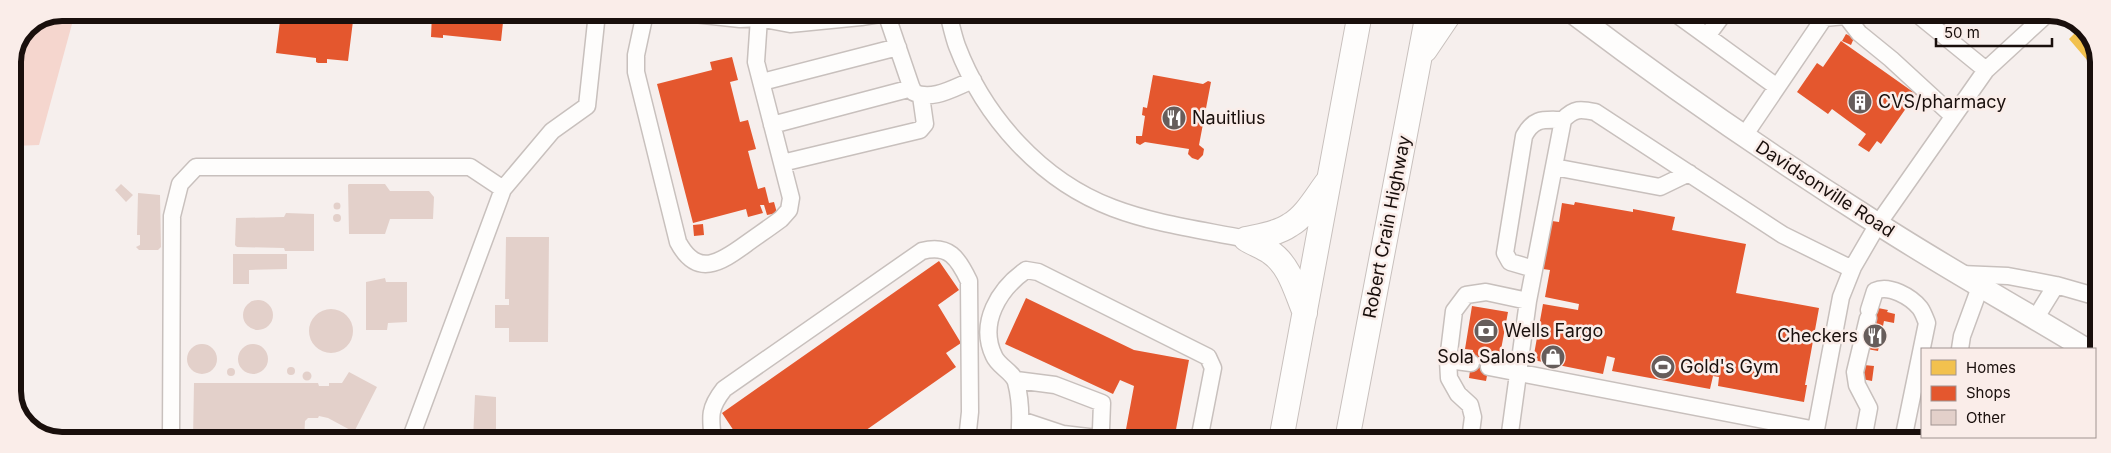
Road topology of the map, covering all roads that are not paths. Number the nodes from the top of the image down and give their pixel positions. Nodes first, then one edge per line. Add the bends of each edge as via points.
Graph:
1 (596, 21) edge
2 (643, 21) edge
3 (759, 21) edge
4 (780, 21) edge
5 (820, 21) edge
6 (889, 21) edge
7 (950, 21) edge
8 (1359, 21) edge
9 (1426, 21) edge
10 (1445, 21) edge
11 (1584, 21) edge
12 (1686, 21) edge
13 (1718, 21) edge
14 (1822, 21) edge
15 (1844, 21) edge
16 (1926, 21) edge
17 (2037, 21) edge
18 (1706, 36) junction
19 (898, 47) junction
20 (1418, 62) junction
21 (1986, 70) junction
22 (973, 80) junction
23 (762, 82) junction
24 (1778, 87) junction
25 (917, 92) junction
26 (1953, 116) junction
27 (1563, 120) junction
28 (772, 125) junction
29 (1744, 136) junction
30 (782, 163) junction
31 (1554, 167) junction
32 (1688, 173) junction
33 (1330, 178) junction
34 (503, 188) junction
35 (1878, 224) junction
36 (1246, 239) junction
37 (1852, 269) junction
38 (1534, 270) junction
39 (1959, 274) junction
40 (2056, 285) junction
41 (1980, 286) junction
42 (2090, 295) edge
43 (1528, 300) junction
44 (1305, 313) junction
45 (2035, 319) junction
46 (2078, 347) edge
47 (1922, 348) edge
48 (1960, 348) edge
49 (1921, 352) edge
50 (1448, 360) junction
51 (1471, 363) dead end
52 (1489, 367) dead end
53 (1518, 374) junction
54 (1016, 380) junction
55 (1021, 420) junction
56 (171, 432) edge
57 (413, 432) edge
58 (712, 432) edge
59 (967, 432) edge
60 (1020, 432) edge
61 (1057, 432) edge
62 (1099, 432) edge
63 (1201, 432) edge
64 (1283, 432) edge
65 (1349, 432) edge
66 (1471, 432) edge
67 (1510, 432) edge
68 (1800, 432) edge
69 (1816, 432) edge
70 (1864, 432) edge
71 (1905, 432) edge

1 - 34 street via 587,106 552,131
2 - 30 street via 636,72 678,242 685,255 695,262 722,261 781,219 789,210 791,198
3 - 23 street via 756,62
4 - 5 street via 790,24
6 - 19 street
7 - 22 street via 956,45
8 - 33 highway
9 - 20 highway, Robert Crain Highway
10 - 20 highway
11 - 29 main road, Davidsonville Road
12 - 18 street
13 - 18 street
14 - 24 street
15 - 26 street
16 - 21 street
17 - 21 street
18 - 24 street
19 - 23 street
19 - 25 street
20 - 65 highway, Robert Crain Highway
21 - 26 street
22 - 25 street via 934,95
22 - 36 street via 1001,124 1022,148 1078,192 1113,208 1150,219
23 - 28 street
24 - 29 street
25 - 28 street
25 - 30 street via 925,124 920,130
26 - 35 street
27 - 31 street
27 - 32 street via 1570,112 1580,109 1596,112
27 - 38 street via 1538,121 1524,136 1506,253 1510,262
28 - 30 street
29 - 35 main road, Davidsonville Road
31 - 32 street via 1660,187
31 - 38 street
32 - 37 street via 1783,235
33 - 36 highway via 1291,225
33 - 44 highway
34 - 56 street via 470,167 196,167 180,184 172,216
34 - 57 street
35 - 37 street
35 - 39 main road, Davidsonville Road
36 - 44 highway via 1280,260
37 - 69 street via 1841,298
38 - 43 street
39 - 40 street via 2008,276
39 - 41 main road, Davidsonville Road
40 - 42 street
40 - 45 street
41 - 45 main road, Davidsonville Road
41 - 48 street
43 - 50 street via 1486,292 1466,295 1454,312
43 - 53 street
44 - 64 highway
45 - 46 main road, Davidsonville Road
47 - 70 street via 1927,323 1921,310 1911,299 1895,291 1881,288 1875,291 1855,372 1857,385 1869,408
49 - 71 street
50 - 51 street
50 - 66 street via 1449,378 1458,394 1470,405 1474,417
52 - 53 street
53 - 67 street
53 - 68 street
54 - 55 street
54 - 62 street via 1055,385 1102,403
54 - 63 street via 994,357 988,330 994,302 1013,278 1026,270 1038,272 1208,357 1213,368
55 - 60 street
55 - 61 street
58 - 59 street via 713,403 724,389 922,250 935,247 949,251 963,267 969,281 970,412

